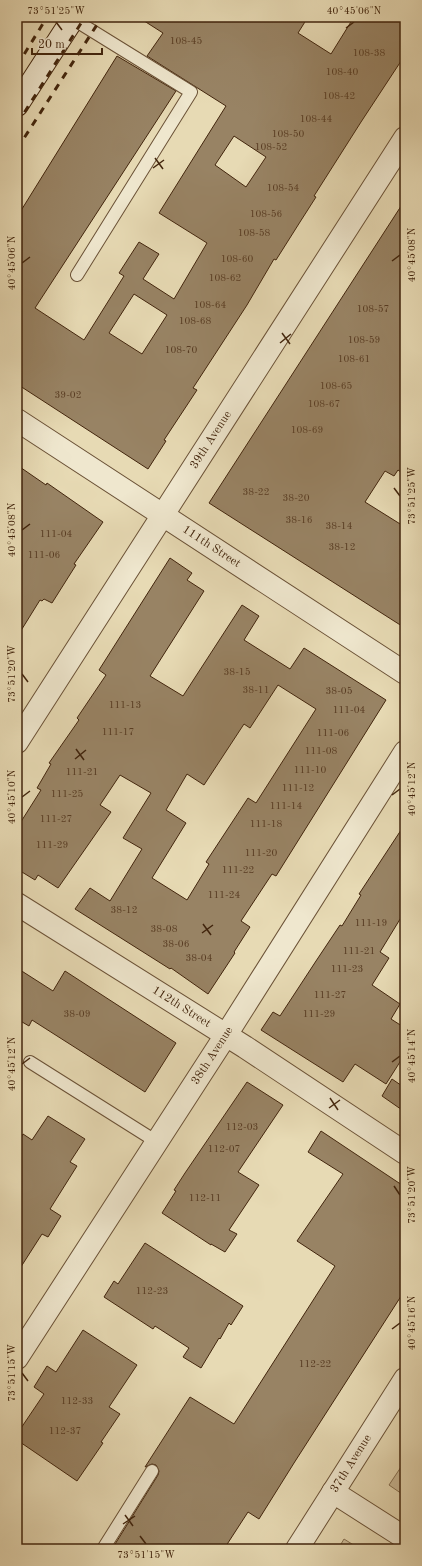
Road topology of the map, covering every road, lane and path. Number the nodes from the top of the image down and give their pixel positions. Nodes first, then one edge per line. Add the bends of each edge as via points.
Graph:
1 (73, 18) edge
2 (17, 105) edge
3 (405, 138) edge
4 (77, 276) dead end
5 (17, 420) edge
6 (163, 515) junction
7 (405, 673) edge
8 (17, 742) edge
9 (405, 752) edge
10 (17, 904) edge
11 (226, 1035) junction
12 (30, 1062) dead end
13 (157, 1142) junction
14 (405, 1152) edge
15 (17, 1358) edge
16 (405, 1379) edge
17 (152, 1471) dead end
18 (333, 1492) junction
19 (405, 1538) edge
20 (103, 1549) edge
21 (297, 1549) edge

1 - 2 street
1 - 4 lane via 191,92
3 - 6 street, 39th Avenue
5 - 6 street, 111th Street
6 - 7 street, 111th Street
6 - 8 street, 39th Avenue
9 - 11 street, 38th Avenue
10 - 11 street, 112th Street
11 - 13 street, 38th Avenue
11 - 14 street, 112th Street
12 - 13 lane
13 - 15 street, 38th Avenue
16 - 18 street, 37th Avenue
17 - 20 lane
18 - 19 street
18 - 21 street, 37th Avenue

